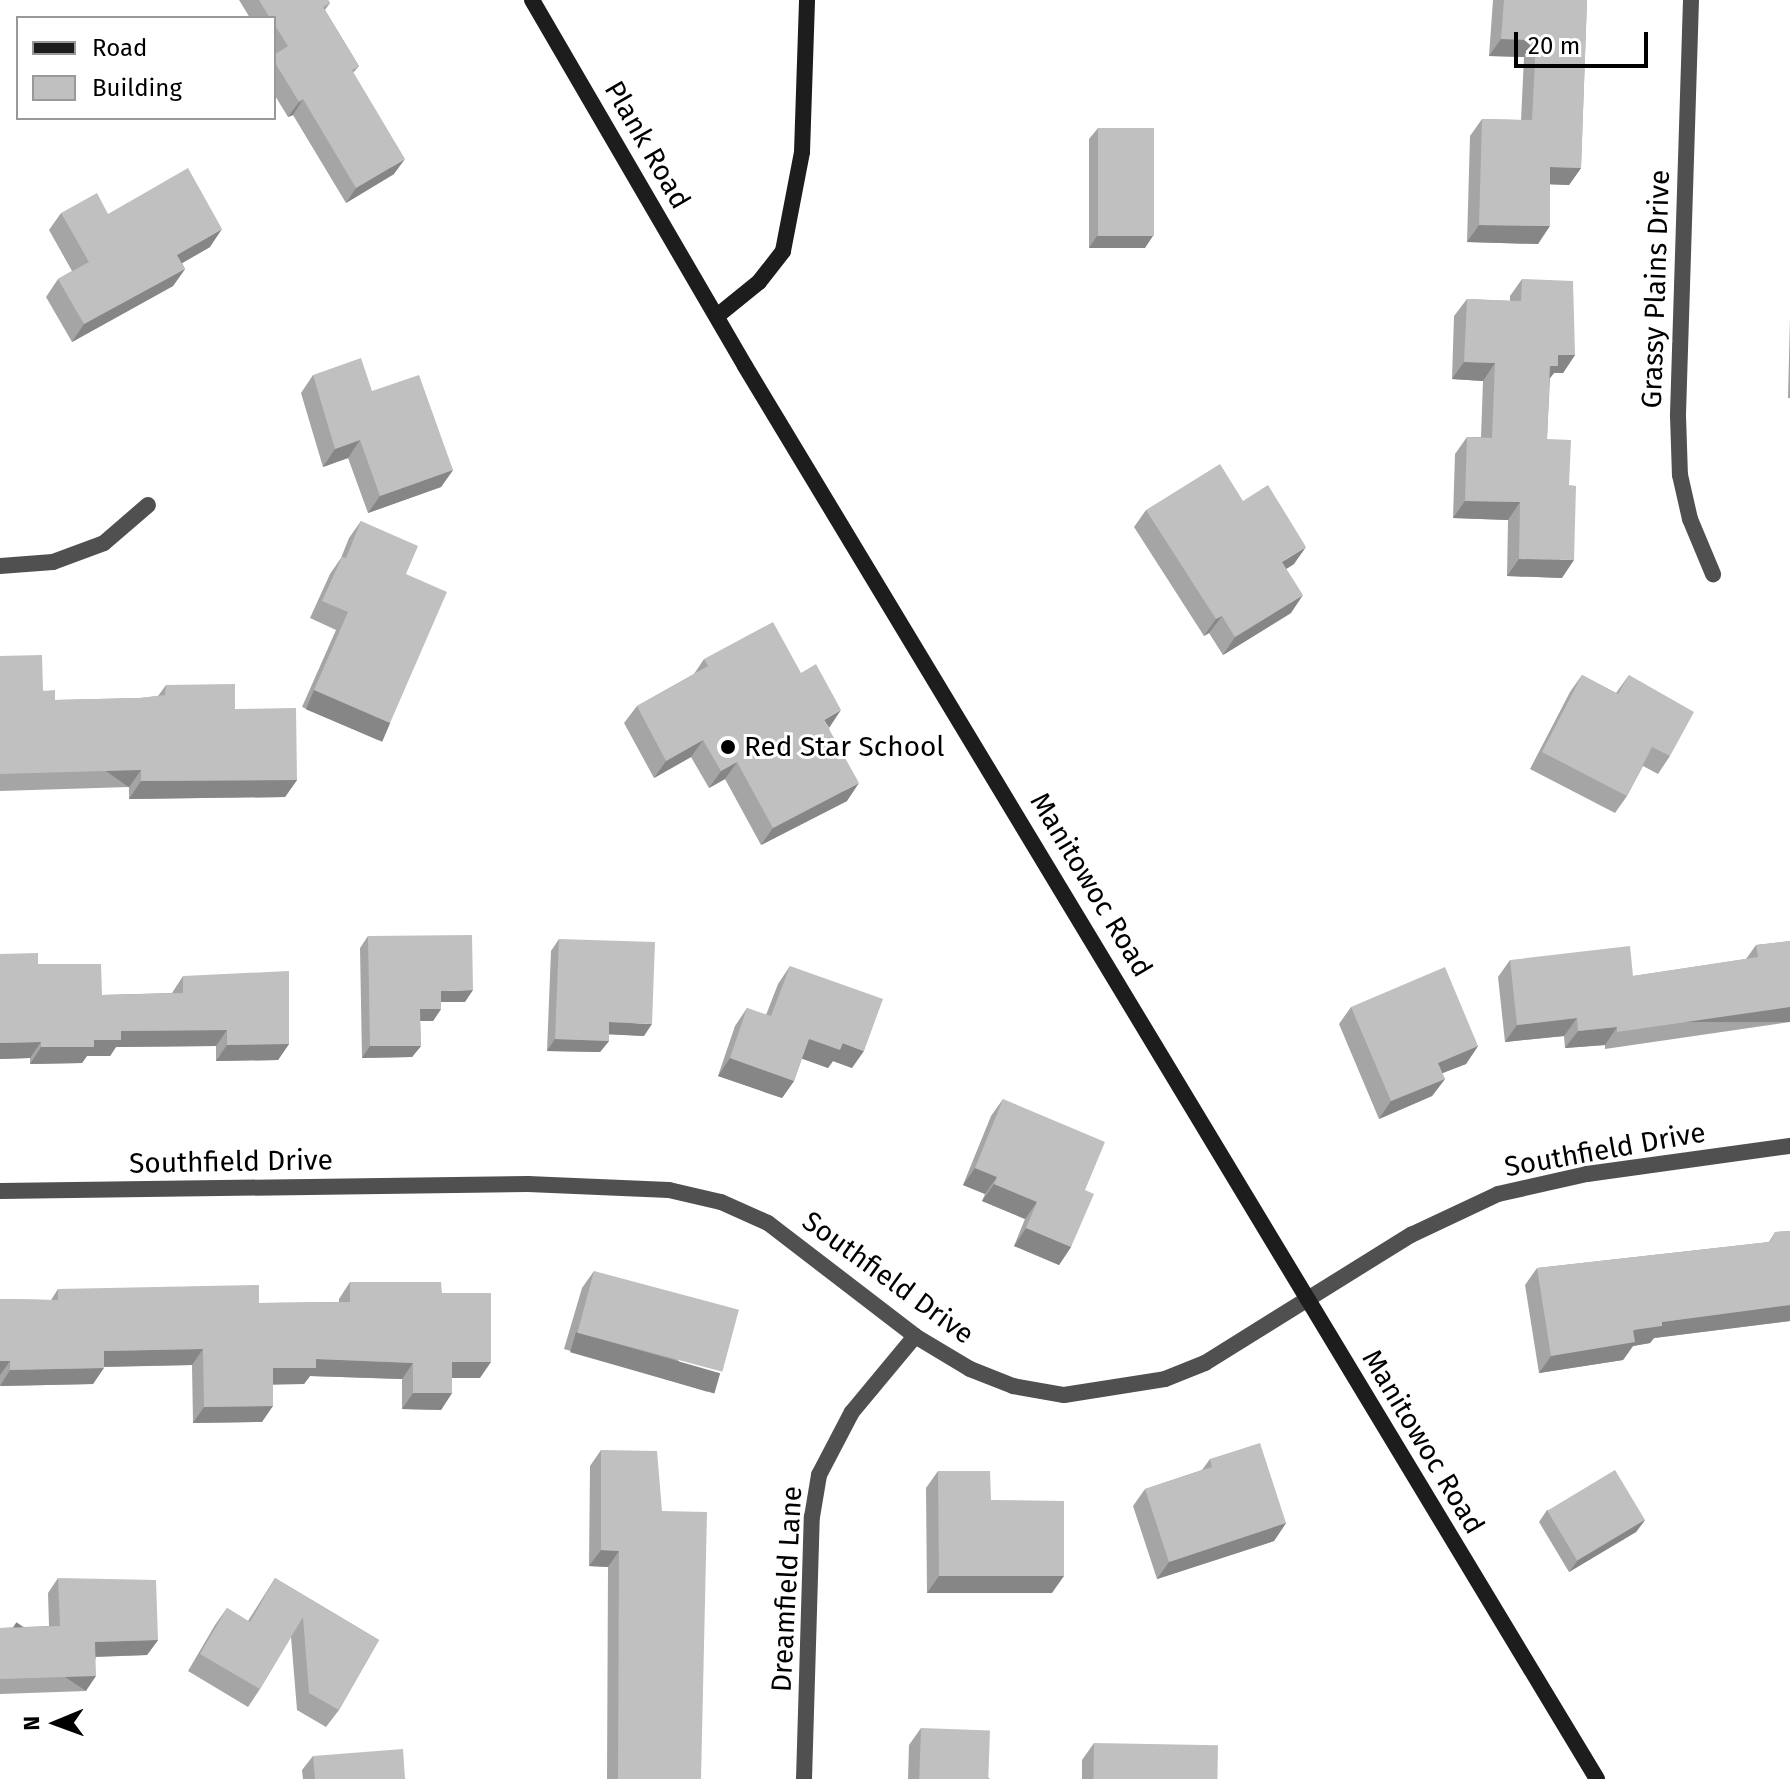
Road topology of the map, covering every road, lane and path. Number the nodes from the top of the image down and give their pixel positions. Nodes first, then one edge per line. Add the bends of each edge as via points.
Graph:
1 (532, 0) edge
2 (807, 0) edge
3 (1691, 0) edge
4 (717, 316) junction
5 (148, 505) dead end
6 (0, 566) edge
7 (1713, 574) dead end
8 (1790, 1146) edge
9 (0, 1191) edge
10 (1306, 1299) junction
11 (915, 1336) junction
12 (804, 1779) edge
13 (1597, 1779) edge

1 - 4 street, Plank Road
2 - 4 street via 802,152 783,251 759,282
3 - 7 street, Grassy Plains Drive via 1680,475 1690,519
4 - 10 street, Manitowoc Road
5 - 6 street via 104,543 53,562
8 - 10 street, Southfield Drive via 1587,1174 1498,1194 1411,1235
9 - 11 street, Southfield Drive via 528,1184 669,1190 721,1202 768,1223
10 - 11 street, Southfield Drive via 1245,1341 1165,1379 1064,1395 984,1375
10 - 13 street, Manitowoc Road
11 - 12 street, Dreamfield Lane via 852,1412 819,1475 812,1517

